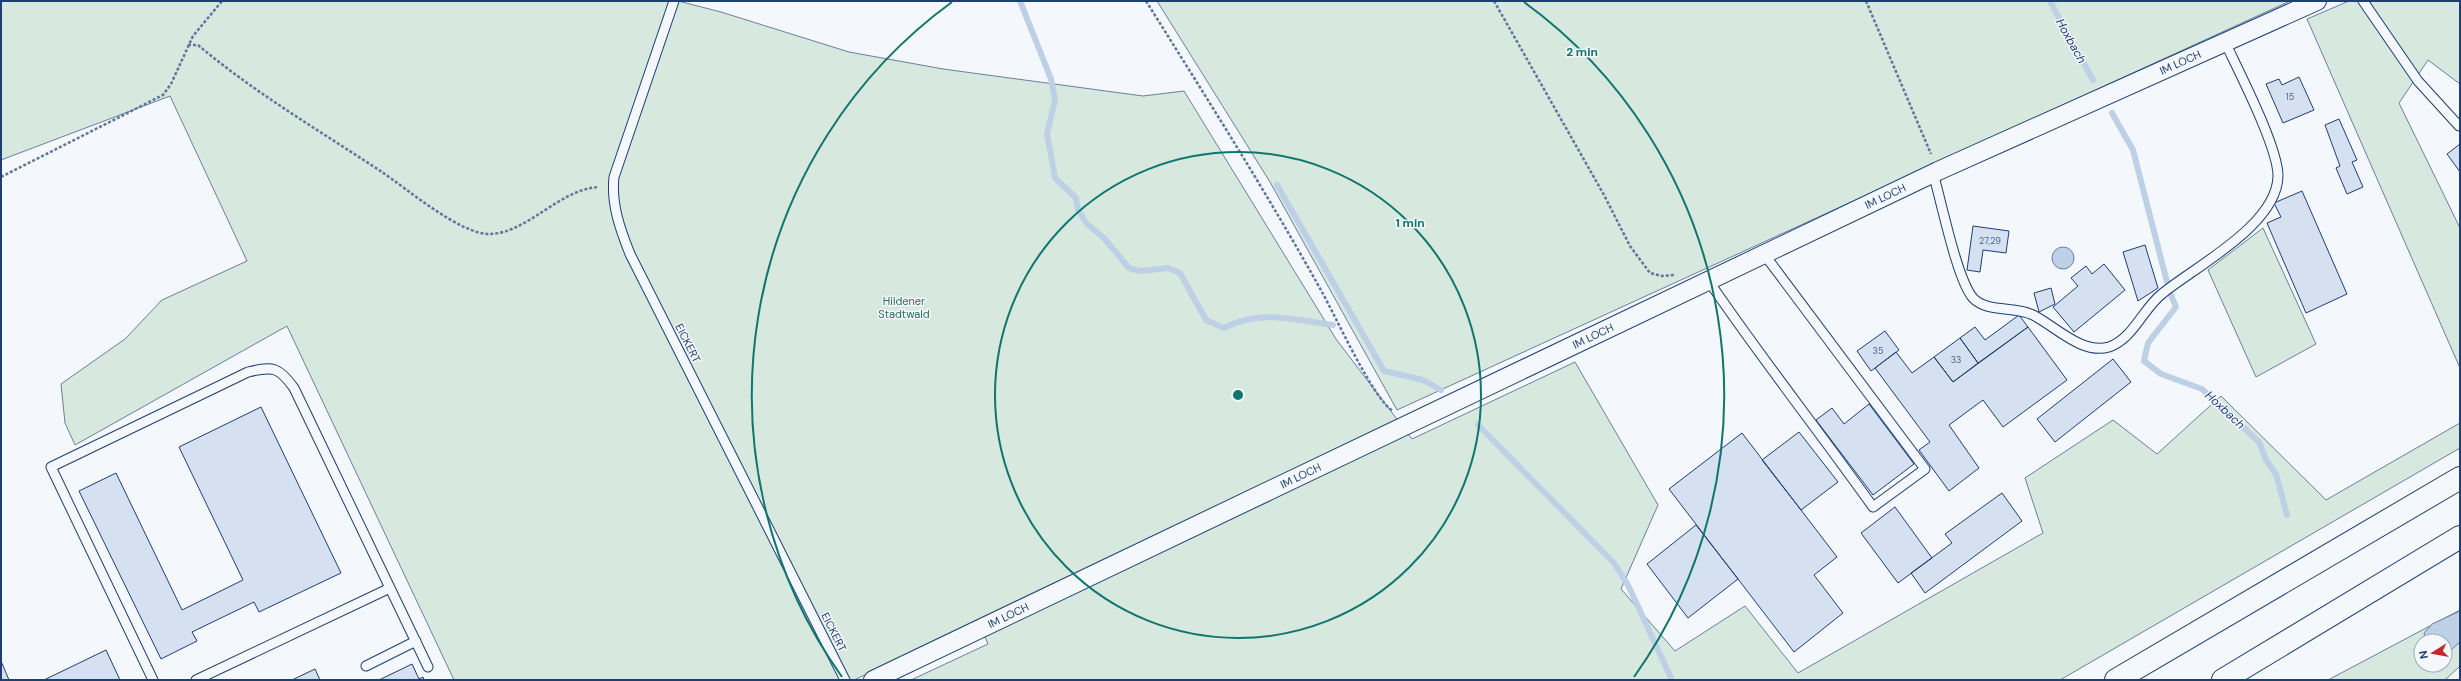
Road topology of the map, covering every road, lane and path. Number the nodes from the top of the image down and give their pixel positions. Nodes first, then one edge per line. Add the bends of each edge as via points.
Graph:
1 (222, 1) edge
2 (674, 1) edge
3 (1146, 1) edge
4 (1494, 1) edge
5 (1866, 1) edge
6 (2317, 1) edge
7 (2363, 1) edge
8 (2225, 42) junction
9 (188, 45) junction
10 (2459, 126) edge
11 (1936, 172) junction
12 (1, 177) edge
13 (613, 189) junction
14 (1764, 254) junction
15 (1708, 280) junction
16 (1397, 413) dead end
17 (2460, 478) edge
18 (2460, 537) edge
19 (390, 588) junction
20 (416, 642) junction
21 (366, 666) dead end
22 (428, 666) dead end
23 (153, 680) edge
24 (196, 680) edge
25 (845, 680) edge
26 (873, 680) edge
27 (2116, 680) edge
28 (2222, 680) edge

1 - 9 path
2 - 13 lane, EICKERT via 619,159
3 - 16 path via 1322,291 1376,391 1387,407
4 - 15 path via 1641,263 1650,272 1662,276 1701,275
5 - 11 path
6 - 8 street, IM LOCH
7 - 10 lane via 2418,81
8 - 11 street, IM LOCH
8 - 11 lane via 2273,150 2278,175 2276,190 2267,208 2233,242 2162,293 2120,341 2107,347 2091,348 2034,315 1986,305 1977,302 1971,296 1961,278
9 - 12 path via 171,84 163,94
9 - 13 path via 198,45 278,106 352,152 441,213 478,233 499,233 512,229 549,206 587,189
11 - 14 street, IM LOCH
13 - 25 lane, EICKERT via 620,228 630,254
14 - 15 street, IM LOCH
14 - 15 lane via 1925,469 1873,507 1810,419 1765,363
15 - 26 street, IM LOCH
17 - 27 highway
18 - 28 highway
19 - 20 lane
19 - 23 lane via 294,388 276,369 265,368 248,372 51,467
19 - 24 lane
20 - 21 lane
20 - 22 lane

